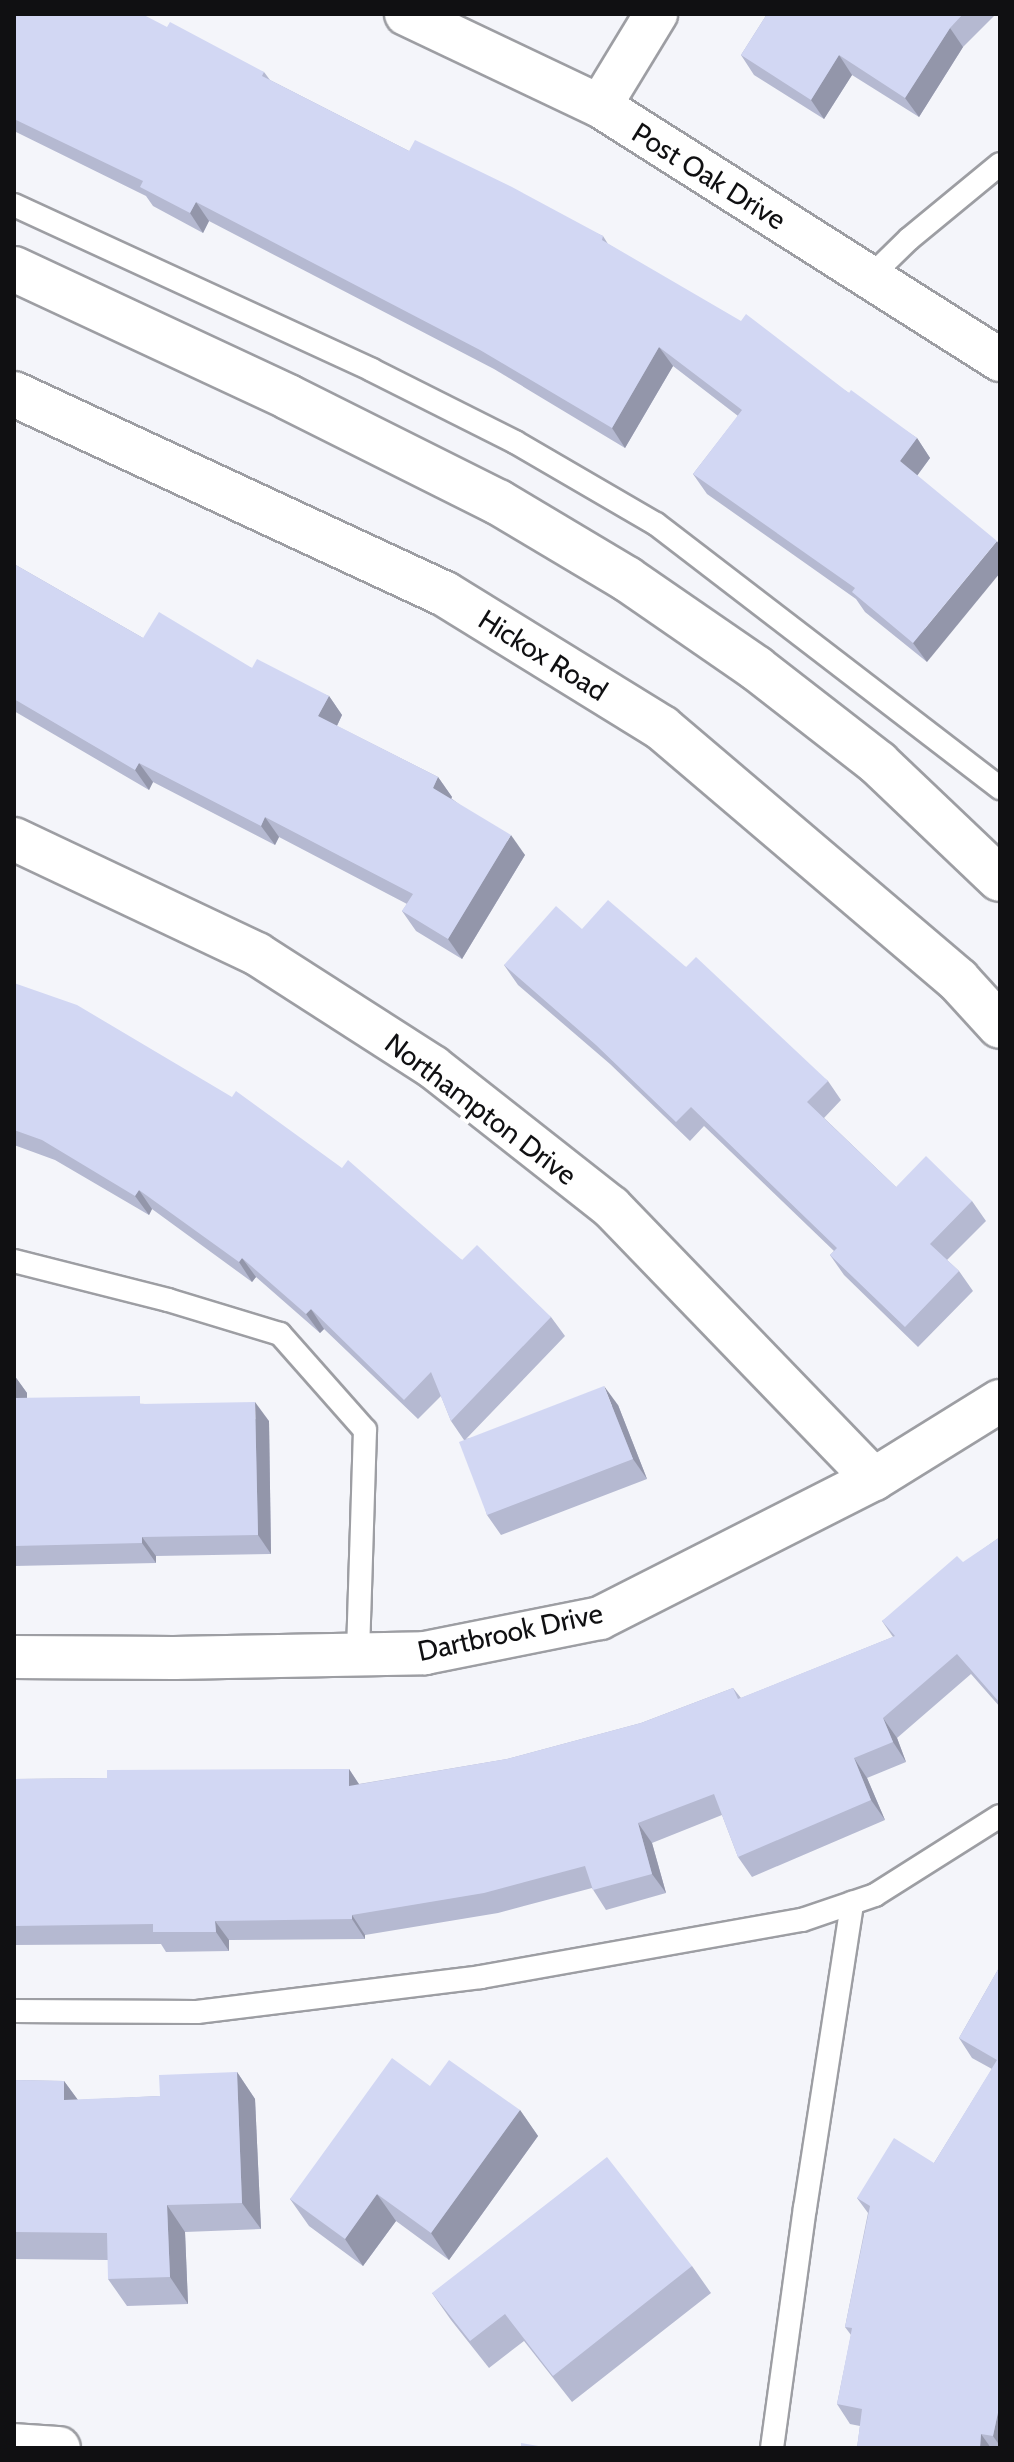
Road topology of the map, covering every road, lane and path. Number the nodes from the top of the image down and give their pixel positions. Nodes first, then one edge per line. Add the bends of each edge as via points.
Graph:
1 (406, 14) edge
2 (656, 14) edge
3 (600, 106) junction
4 (1000, 164) edge
5 (14, 205) edge
6 (14, 269) edge
7 (869, 278) junction
8 (1000, 360) edge
9 (14, 394) edge
10 (1000, 788) edge
11 (14, 839) edge
12 (1000, 879) edge
13 (1000, 1026) edge
14 (14, 1261) edge
15 (1000, 1401) edge
16 (874, 1479) junction
17 (358, 1654) junction
18 (14, 1657) edge
19 (1000, 1816) edge
20 (852, 1903) junction
21 (14, 2011) edge
22 (14, 2445) edge
23 (59, 2448) edge
24 (772, 2448) edge

1 - 3 street, Post Oak Drive
2 - 3 street
3 - 7 street, Post Oak Drive
4 - 7 lane
5 - 10 lane via 372,370 515,442 643,517
6 - 12 street via 498,502 627,579 756,668 878,763
7 - 8 street, Post Oak Drive
9 - 13 street, Hickox Road via 445,594 662,728 958,980
11 - 16 street, Northampton Drive via 257,954 433,1067 611,1207
14 - 17 lane via 280,1334 365,1430
15 - 16 street, Dartbrook Drive
16 - 17 street, Dartbrook Drive via 600,1618 425,1653
17 - 18 street, Dartbrook Drive
19 - 20 lane via 875,1895
20 - 21 lane via 802,1920 481,1977 197,2012
20 - 24 lane
22 - 23 street

